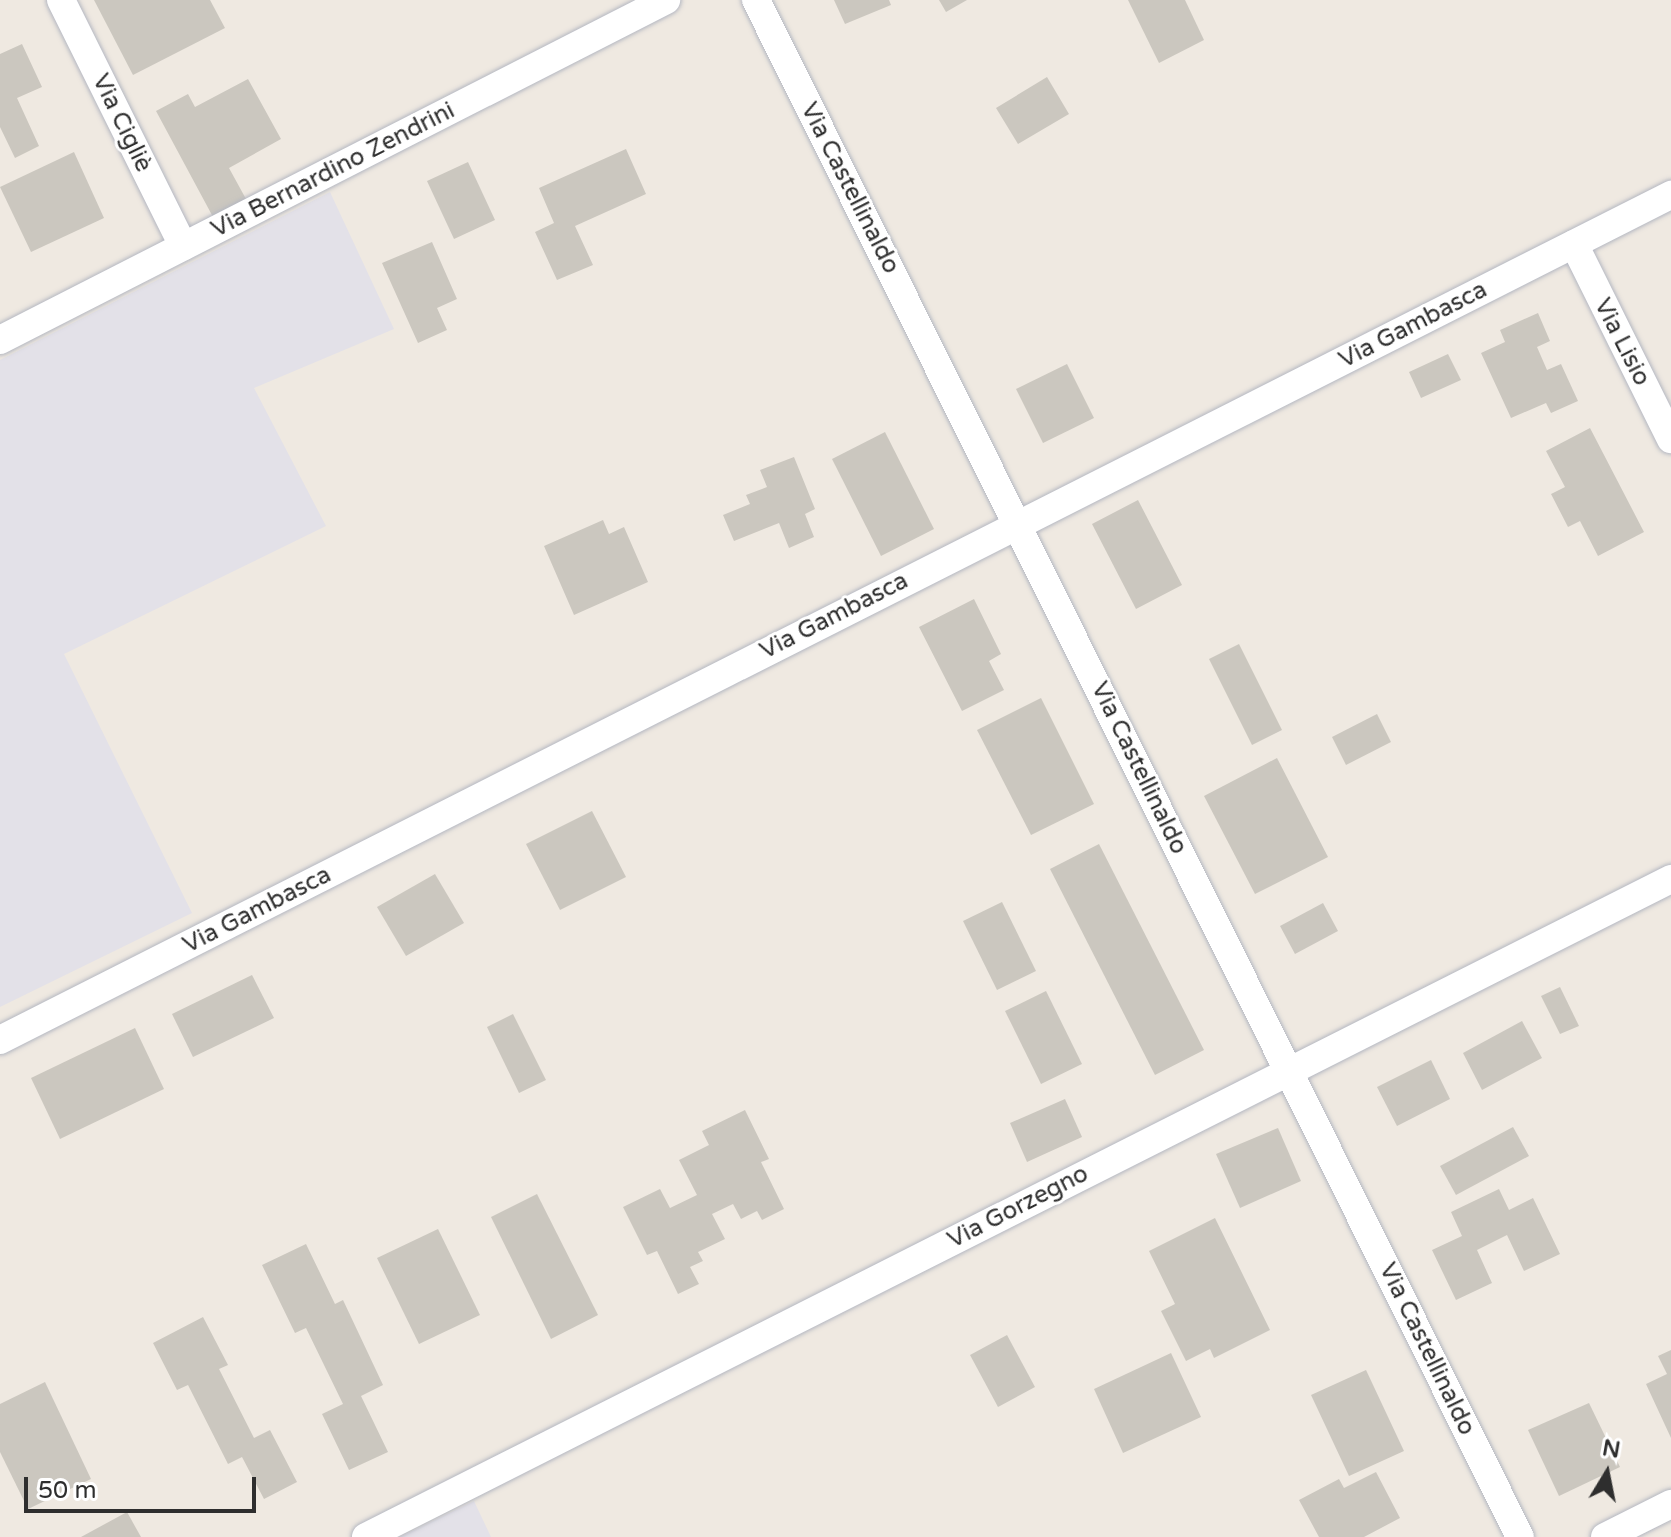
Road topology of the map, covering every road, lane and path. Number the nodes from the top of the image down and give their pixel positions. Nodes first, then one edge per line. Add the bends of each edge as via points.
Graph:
1 (61, 0) edge
2 (666, 0) edge
3 (756, 0) edge
4 (1671, 195) edge
5 (1574, 244) junction
6 (183, 246) junction
7 (0, 340) edge
8 (1671, 439) edge
9 (1018, 523) junction
10 (1671, 879) edge
11 (0, 1040) edge
12 (1288, 1070) junction
13 (1671, 1504) edge
14 (366, 1537) edge
15 (1520, 1537) edge
16 (1605, 1537) edge

1 - 6 street, Via Cigliè
2 - 6 street, Via Bernardino Zendrini
3 - 9 street, Via Castellinaldo
4 - 5 street, Via Gambasca
5 - 8 street, Via Lisio
5 - 9 street, Via Gambasca
6 - 7 street, Via Bernardino Zendrini
9 - 11 street, Via Gambasca
9 - 12 street, Via Castellinaldo
10 - 12 street, Via Gorzegno
12 - 14 street, Via Gorzegno
12 - 15 street, Via Castellinaldo
13 - 16 street

